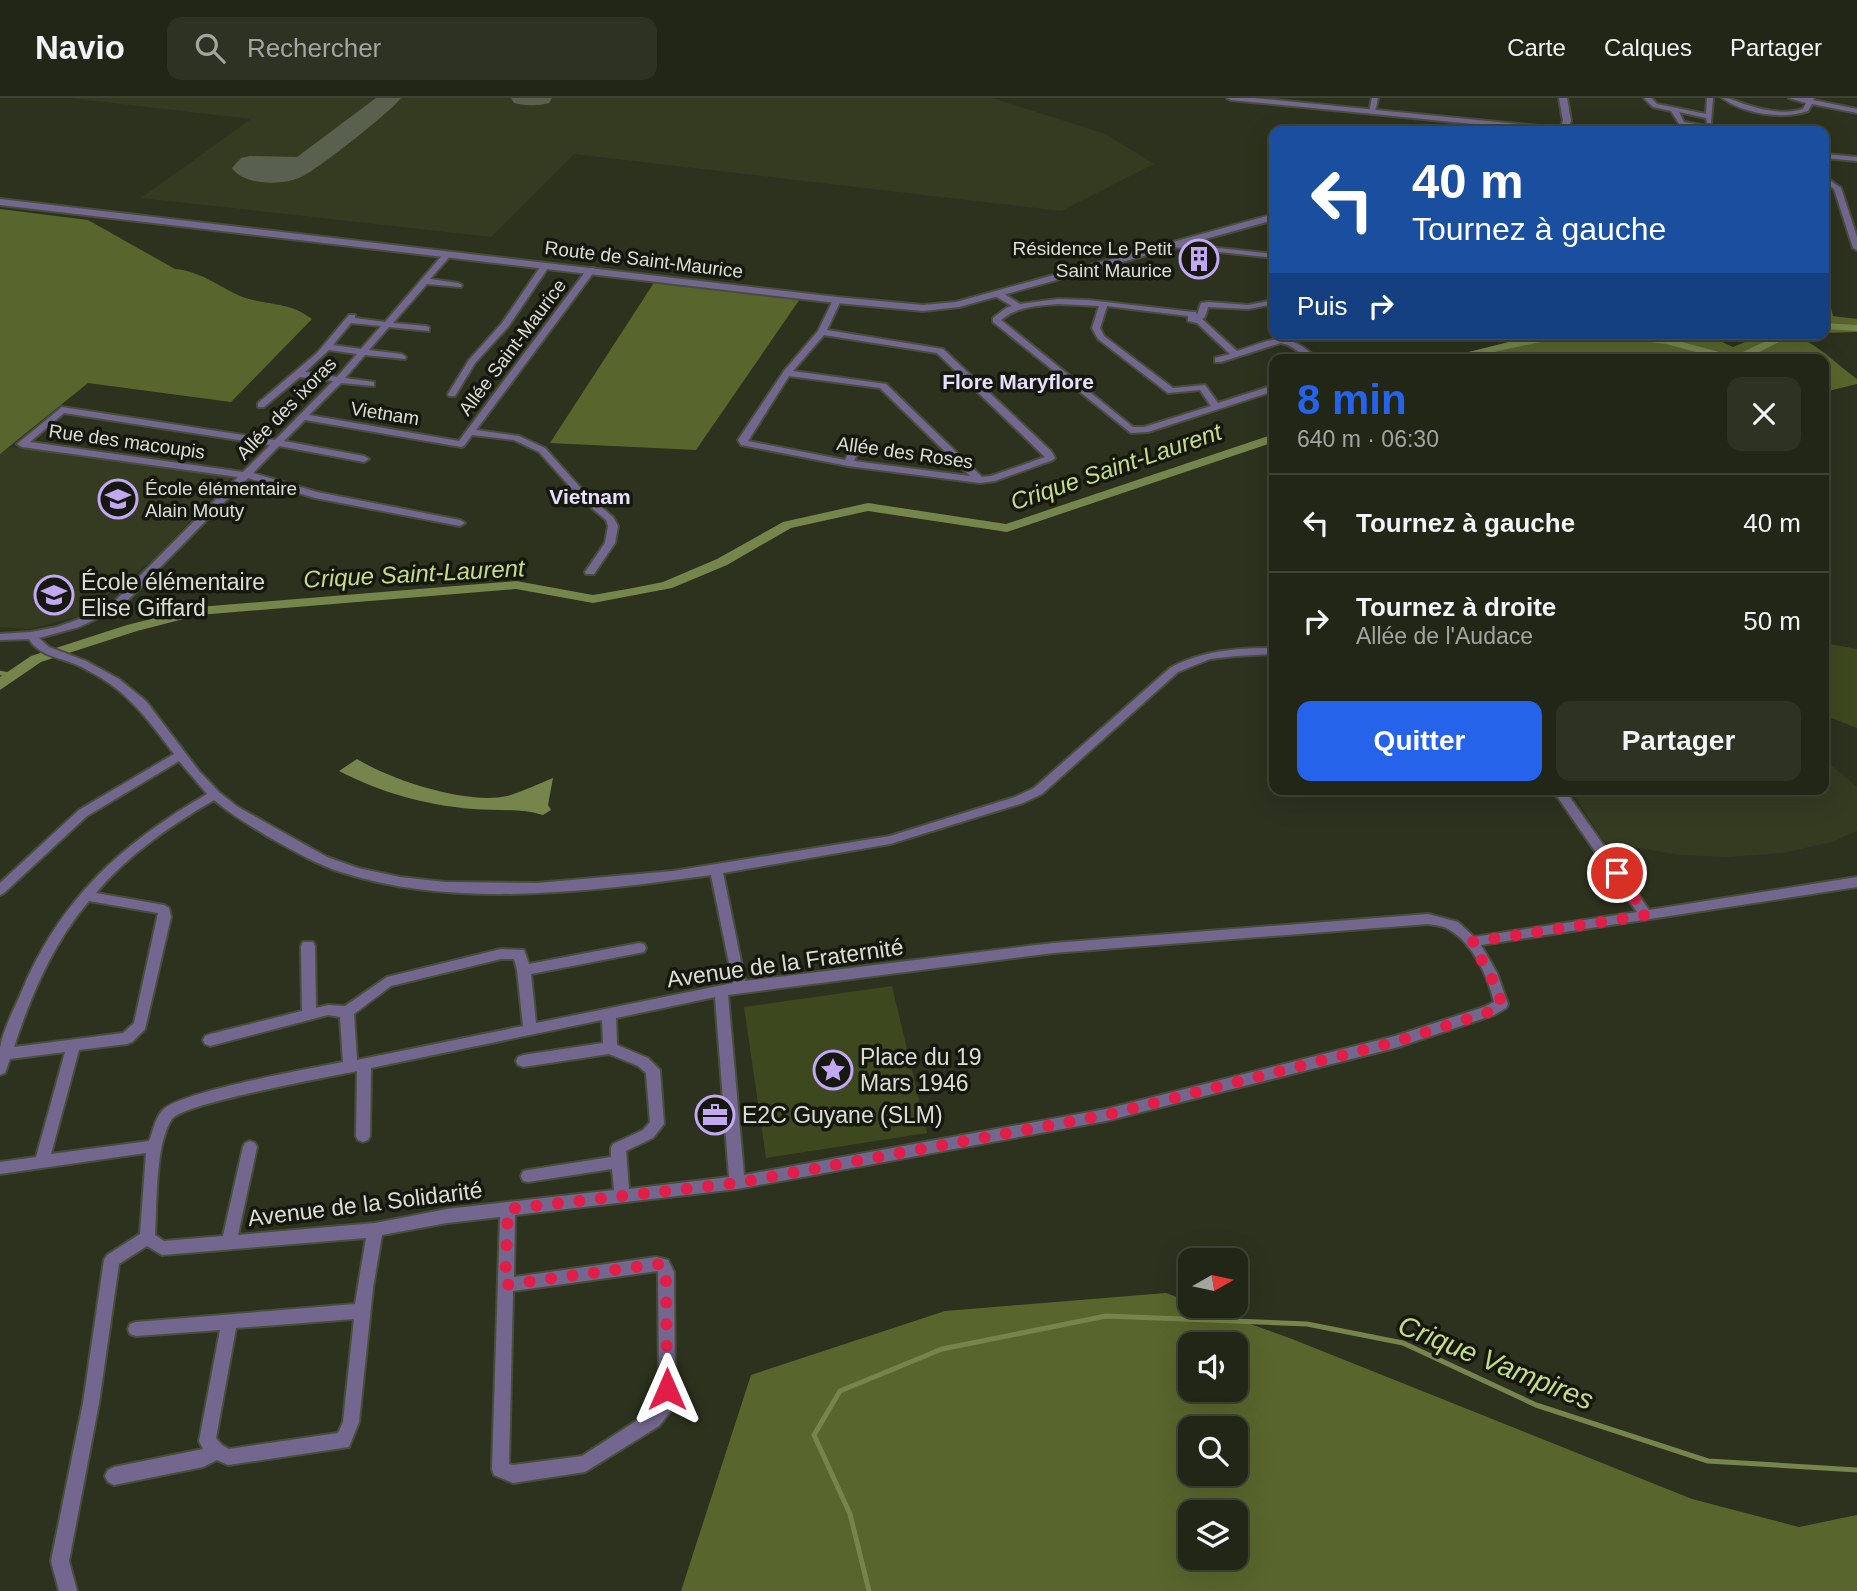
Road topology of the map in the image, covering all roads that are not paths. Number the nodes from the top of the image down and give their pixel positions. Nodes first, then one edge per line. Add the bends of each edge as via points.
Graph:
1 (1231, 98) edge
2 (1240, 98) edge
3 (1375, 98) edge
4 (1563, 98) edge
5 (1647, 98) edge
6 (1710, 98) edge
7 (1725, 98) edge
8 (1793, 98) edge
9 (1810, 100) edge
10 (1674, 110) junction
11 (1857, 111) edge
12 (1371, 112) junction
13 (1708, 116) junction
14 (1512, 126) edge
15 (1565, 126) edge
16 (1692, 126) edge
17 (1710, 126) edge
18 (1829, 156) edge
19 (1857, 159) edge
20 (1829, 182) edge
21 (0, 202) edge
22 (1269, 218) edge
23 (1174, 245) junction
24 (1857, 248) edge
25 (448, 254) junction
26 (1269, 255) edge
27 (546, 265) junction
28 (591, 270) junction
29 (425, 281) junction
30 (458, 285) dead end
31 (998, 294) junction
32 (837, 300) junction
33 (1269, 303) edge
34 (1104, 304) junction
35 (1019, 307) junction
36 (1191, 319) junction
37 (389, 325) junction
38 (426, 329) dead end
39 (822, 332) junction
40 (1281, 340) edge
41 (1281, 340) edge
42 (326, 347) junction
43 (364, 351) junction
44 (1235, 354) junction
45 (1307, 354) edge
46 (402, 358) dead end
47 (1218, 360) dead end
48 (787, 373) junction
49 (298, 374) junction
50 (339, 380) junction
51 (371, 384) dead end
52 (1269, 390) edge
53 (452, 394) dead end
54 (261, 405) dead end
55 (1216, 406) junction
56 (303, 417) junction
57 (470, 432) junction
58 (859, 441) dead end
59 (277, 443) junction
60 (461, 444) joint
61 (363, 459) dead end
62 (848, 463) junction
63 (246, 474) junction
64 (980, 480) junction
65 (460, 523) dead end
66 (590, 572) dead end
67 (0, 637) edge
68 (33, 637) junction
69 (1269, 652) edge
70 (181, 755) junction
71 (215, 794) junction
72 (1562, 795) edge
73 (716, 870) junction
74 (1857, 882) edge
75 (0, 890) edge
76 (83, 896) junction
77 (1646, 915) junction
78 (1472, 942) junction
79 (308, 946) dead end
80 (639, 948) dead end
81 (524, 970) junction
82 (740, 987) junction
83 (721, 990) junction
84 (1501, 1004) joint
85 (347, 1012) junction
86 (609, 1013) junction
87 (309, 1014) junction
88 (530, 1029) junction
89 (210, 1040) dead end
90 (73, 1046) junction
91 (610, 1048) junction
92 (4, 1054) junction
93 (523, 1061) dead end
94 (357, 1064) junction
95 (0, 1069) edge
96 (363, 1136) dead end
97 (154, 1146) junction
98 (250, 1147) dead end
99 (42, 1162) junction
100 (619, 1162) junction
101 (0, 1168) edge
102 (528, 1175) dead end
103 (737, 1183) junction
104 (622, 1196) junction
105 (508, 1209) junction
106 (375, 1230) junction
107 (147, 1238) junction
108 (229, 1242) junction
109 (505, 1285) junction
110 (363, 1311) junction
111 (229, 1322) junction
112 (136, 1329) dead end
113 (216, 1451) junction
114 (114, 1476) dead end
115 (68, 1591) edge

1 - 2 street
2 - 12 street
3 - 12 street
4 - 15 street
5 - 10 street via 1655,106
6 - 13 street
7 - 9 street via 1753,108 1793,113 1806,110
8 - 9 street
9 - 11 street
10 - 13 street
10 - 16 street via 1680,124
12 - 14 street
13 - 17 street
18 - 19 street
20 - 24 street via 1837,188
21 - 25 street, Route de Saint-Maurice
22 - 23 street, Route de Saint-Maurice
23 - 26 street
23 - 31 street, Route de Saint-Maurice
25 - 27 street, Route de Saint-Maurice
25 - 29 street, Allée des ixoras
27 - 28 street, Route de Saint-Maurice
27 - 53 street
28 - 32 street, Route de Saint-Maurice
28 - 57 street, Allée Saint-Maurice
29 - 30 street
29 - 37 street, Allée des ixoras
31 - 32 street, Route de Saint-Maurice via 923,308
31 - 35 street
32 - 39 street, Allée des Roses
33 - 36 street via 1248,307 1208,304 1200,317
34 - 35 street via 1059,300
34 - 36 street via 1193,314
34 - 55 street via 1096,328 1101,337 1171,391 1202,387
35 - 55 street via 996,320 1131,430 1142,431
36 - 44 street via 1200,321
37 - 38 street
37 - 42 street via 350,318
37 - 43 street, Allée des ixoras
39 - 48 street, Allée des Roses
39 - 64 street, Allée des Roses via 940,351 1050,456
40 - 45 street
41 - 44 street
42 - 43 street
42 - 49 street
43 - 46 street
43 - 50 street, Allée des ixoras
44 - 47 street
48 - 62 street, Allée des Roses via 744,443
48 - 64 street via 883,386
49 - 50 street
49 - 54 street
50 - 51 street
50 - 56 street, Allée des ixoras
52 - 55 street
56 - 59 street, Allée des ixoras
56 - 60 street, Vietnam
57 - 60 street, Allée Saint-Maurice
57 - 66 street via 516,438 542,450 610,519 610,543
58 - 62 street
59 - 61 street
59 - 63 street, Allée des ixoras
59 - 63 street, Rue des macoupis via 62,410 22,444
62 - 64 street, Allée des Roses
63 - 65 street via 314,495
63 - 68 street, Allée des ixoras via 117,605 74,626
67 - 68 street, Allée des ixoras
68 - 70 street via 37,644 82,663 129,692
69 - 73 street via 1243,651 1188,662 1174,670 1038,791 1018,800 890,841
70 - 71 street
70 - 75 street via 83,813
71 - 73 street via 246,818 322,860 358,873 441,886 572,886
71 - 76 street via 163,825
72 - 77 street
73 - 82 street
74 - 77 street
76 - 90 street via 159,908 165,917 136,1032 127,1038
76 - 92 street via 58,932
77 - 78 street
78 - 82 street, Avenue de la Fraternité via 1454,926 1428,919 1054,948
78 - 84 street
79 - 87 street
80 - 81 street
81 - 85 street via 519,954 501,954 387,982
81 - 88 street
82 - 83 street, Avenue de la Fraternité
83 - 86 street, Avenue de la Fraternité
83 - 103 street
84 - 103 street, Avenue de la Solidarité via 1395,1042 1106,1115
85 - 87 street
85 - 94 street
86 - 88 street, Avenue de la Fraternité
86 - 91 street
87 - 89 street
88 - 94 street, Avenue de la Fraternité
90 - 92 street
90 - 99 street
91 - 93 street
91 - 100 street via 653,1070 657,1124 648,1134 618,1148
92 - 95 street
94 - 96 street
94 - 97 street, Avenue de la Fraternité via 184,1104 167,1114
97 - 99 street
97 - 107 street
98 - 108 street
99 - 101 street
100 - 102 street
100 - 104 street
103 - 104 street, Avenue de la Solidarité
104 - 105 street, Avenue de la Solidarité
105 - 106 street, Avenue de la Solidarité
105 - 109 street
106 - 108 street, Avenue de la Solidarité
106 - 110 street
107 - 108 street, Avenue de la Solidarité via 162,1248
107 - 115 street via 112,1260 91,1403 60,1561
109 - 109 street via 500,1469 513,1474 585,1464 653,1420 664,1406 667,1389 663,1265
110 - 111 street
110 - 113 street via 351,1422 343,1441 228,1457
111 - 112 street
111 - 113 street via 207,1441
113 - 114 street via 202,1459

